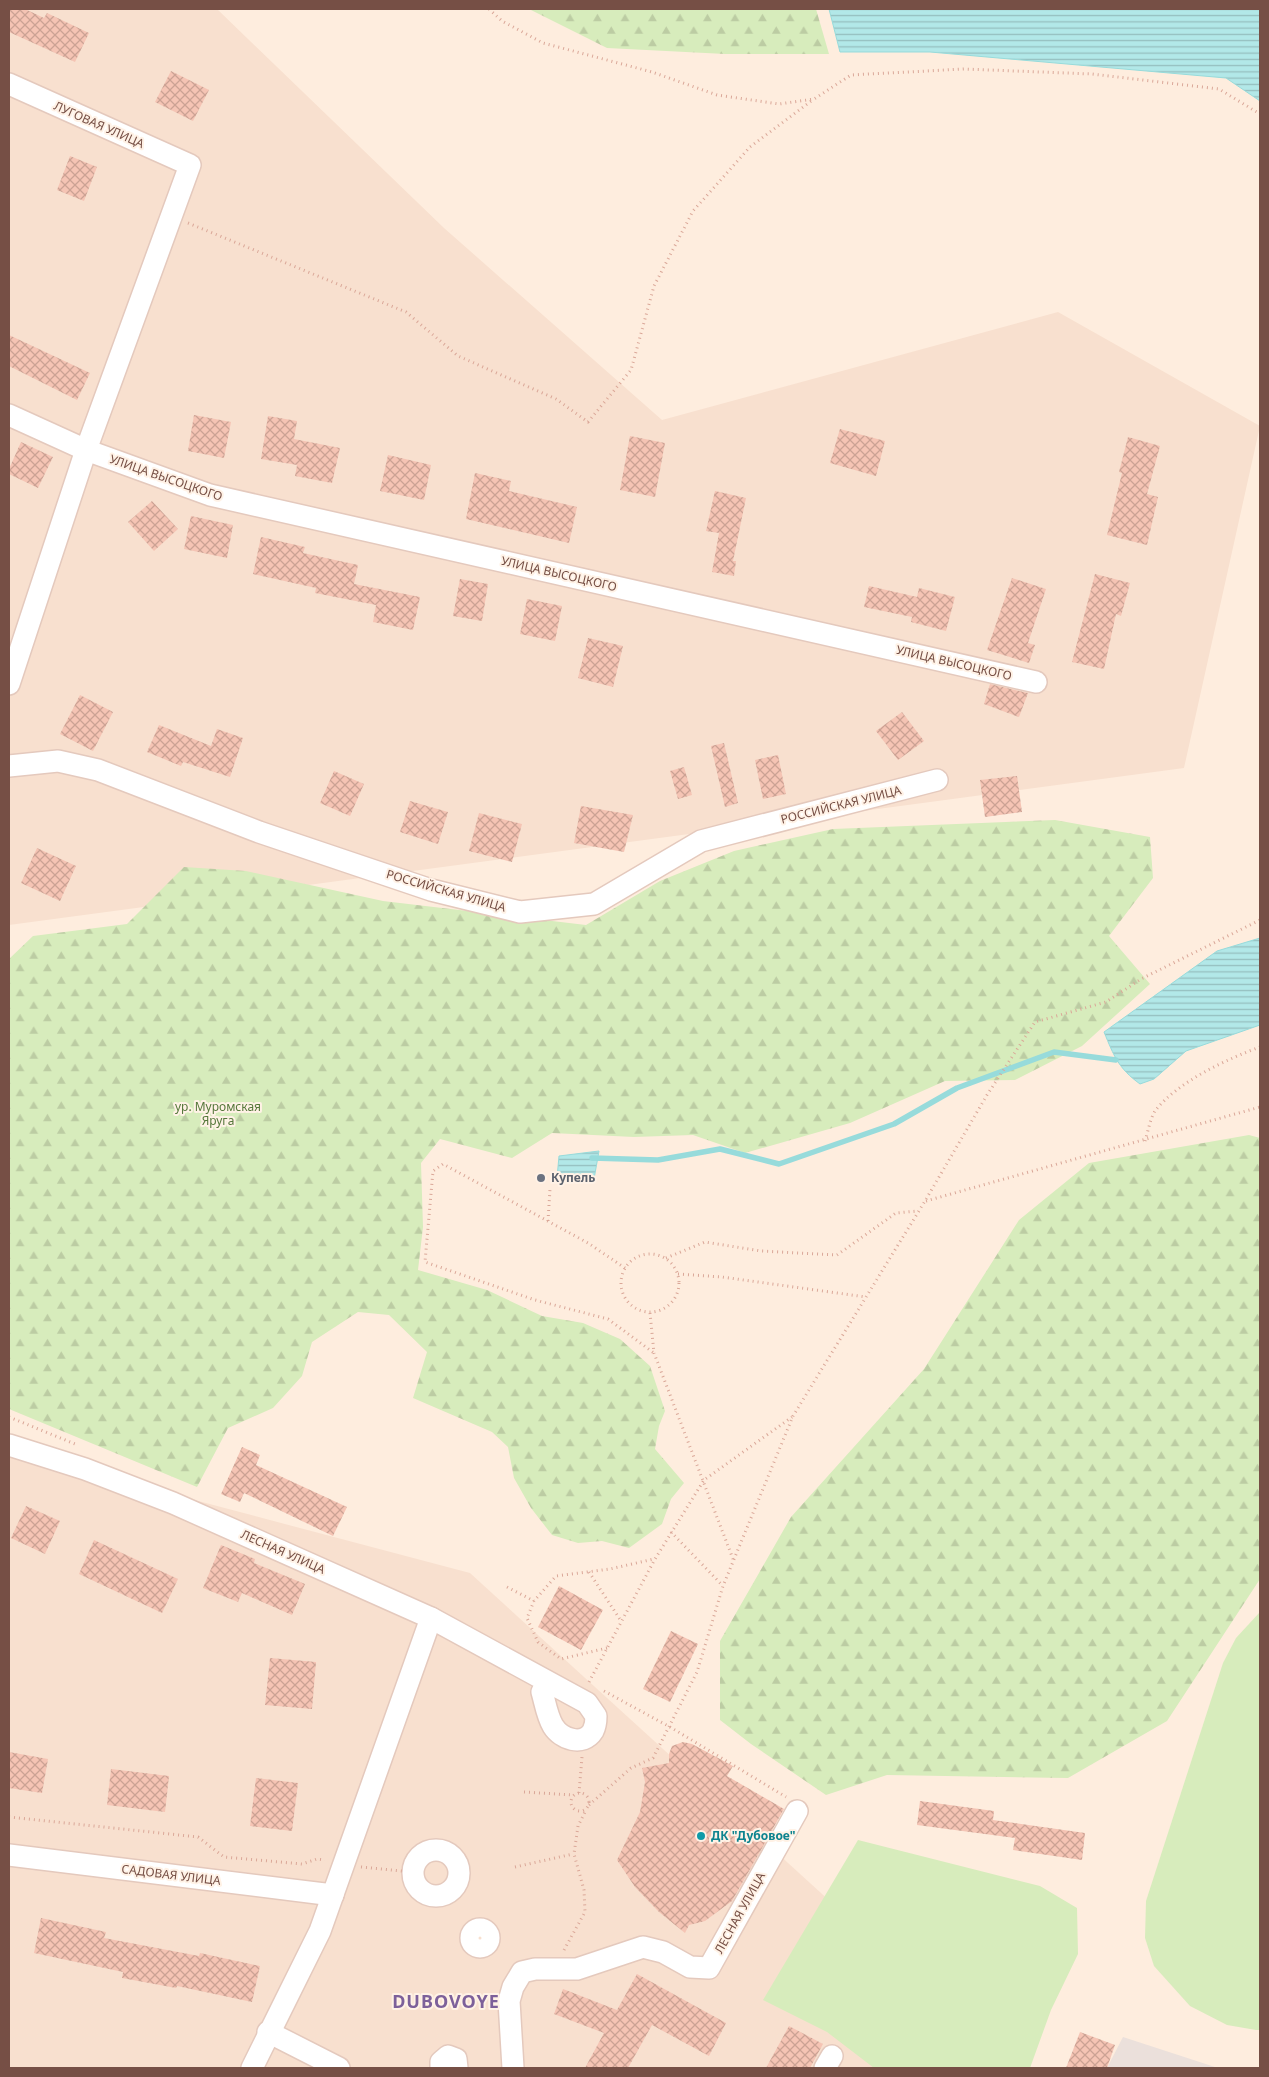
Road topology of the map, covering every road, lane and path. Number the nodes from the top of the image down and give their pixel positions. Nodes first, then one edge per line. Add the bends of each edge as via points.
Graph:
1 (489, 9) edge
2 (9, 84) edge
3 (814, 99) junction
4 (1260, 114) edge
5 (171, 216) junction
6 (9, 415) edge
7 (86, 450) junction
8 (1036, 682) dead end
9 (9, 684) edge
10 (9, 766) edge
11 (937, 780) dead end
12 (1260, 920) edge
13 (1260, 1047) edge
14 (1260, 1107) edge
15 (1145, 1141) junction
16 (550, 1189) dead end
17 (925, 1201) junction
18 (919, 1211) junction
19 (548, 1221) junction
20 (666, 1258) junction
21 (625, 1268) junction
22 (678, 1274) junction
23 (866, 1298) junction
24 (650, 1313) junction
25 (654, 1353) junction
26 (793, 1416) junction
27 (9, 1445) edge
28 (704, 1480) junction
29 (672, 1532) junction
30 (655, 1559) junction
31 (734, 1560) junction
32 (589, 1571) junction
33 (723, 1586) junction
34 (507, 1587) dead end
35 (534, 1601) junction
36 (431, 1618) junction
37 (621, 1622) junction
38 (607, 1648) junction
39 (547, 1682) dead end
40 (670, 1727) junction
41 (581, 1766) dead end
42 (524, 1792) dead end
43 (579, 1793) junction
44 (573, 1795) junction
45 (589, 1805) junction
46 (586, 1810) junction
47 (797, 1812) joint
48 (9, 1817) edge
49 (574, 1854) junction
50 (9, 1855) edge
51 (344, 1863) junction
52 (515, 1867) dead end
53 (412, 1872) dead end
54 (333, 1895) junction
55 (564, 1950) dead end
56 (268, 2032) junction
57 (252, 2068) edge
58 (339, 2068) edge
59 (441, 2068) edge
60 (457, 2068) edge
61 (513, 2068) edge

1 - 3 path via 502,21 544,44 652,72 717,95 779,104
2 - 5 street, ЛУГОВАЯ УЛИЦА via 190,165
3 - 4 path via 851,75 964,69 1092,74 1219,89
3 - 5 path via 750,147 693,211 654,286 631,370 588,422 556,399 458,356 406,312
5 - 7 street
6 - 7 street, УЛИЦА ВЫСОЦКОГО
7 - 8 street, УЛИЦА ВЫСОЦКОГО via 210,495
7 - 9 street
10 - 11 street, РОССИЙСКАЯ УЛИЦА via 58,761 98,770 259,832 431,890 520,912 594,904 701,841
12 - 17 path via 1141,979 1106,1002 1035,1022 987,1095
13 - 15 path via 1221,1062 1179,1090 1155,1112
14 - 15 path
15 - 17 path
16 - 19 path
17 - 18 path
18 - 20 path via 896,1212 837,1255 761,1251 705,1242
18 - 23 path
19 - 21 path
19 - 25 path via 444,1164 433,1172 425,1262 535,1300 608,1319
20 - 21 path via 651,1254 636,1257
20 - 22 path
21 - 24 path via 620,1283 624,1298 635,1309
22 - 23 path via 722,1277
22 - 24 path via 680,1284 676,1299 665,1310
23 - 26 path
24 - 25 path
25 - 28 path
26 - 28 path
26 - 31 path
27 - 36 street, ЛЕСНАЯ УЛИЦА via 173,1503
28 - 29 path
28 - 31 path
29 - 30 path
29 - 33 path
30 - 32 path
30 - 37 path
31 - 33 path
32 - 35 path via 556,1576
32 - 37 path
33 - 40 path via 697,1672
34 - 35 path
35 - 38 path via 527,1618 538,1642 561,1658
36 - 39 street, ЛЕСНАЯ УЛИЦА
36 - 51 street
37 - 38 path
38 - 40 path via 588,1683
40 - 45 path via 653,1758 631,1768
40 - 47 path via 794,1802
41 - 43 path
42 - 44 path
43 - 44 path
43 - 45 path via 589,1799
44 - 46 path via 570,1800 575,1811
45 - 46 path
46 - 49 path via 578,1826
47 - 61 street, ЛЕСНАЯ УЛИЦА via 709,1968 690,1967 663,1952 643,1947 577,1969 522,1972 509,2001
48 - 51 path via 198,1838 224,1857 302,1864 317,1859
49 - 52 path
49 - 55 path via 584,1890 585,1912
50 - 54 street, САДОВАЯ УЛИЦА
51 - 53 path
51 - 54 street
54 - 56 street via 320,1931
56 - 57 street
56 - 58 street
59 - 60 street via 441,2062 448,2056 456,2060

